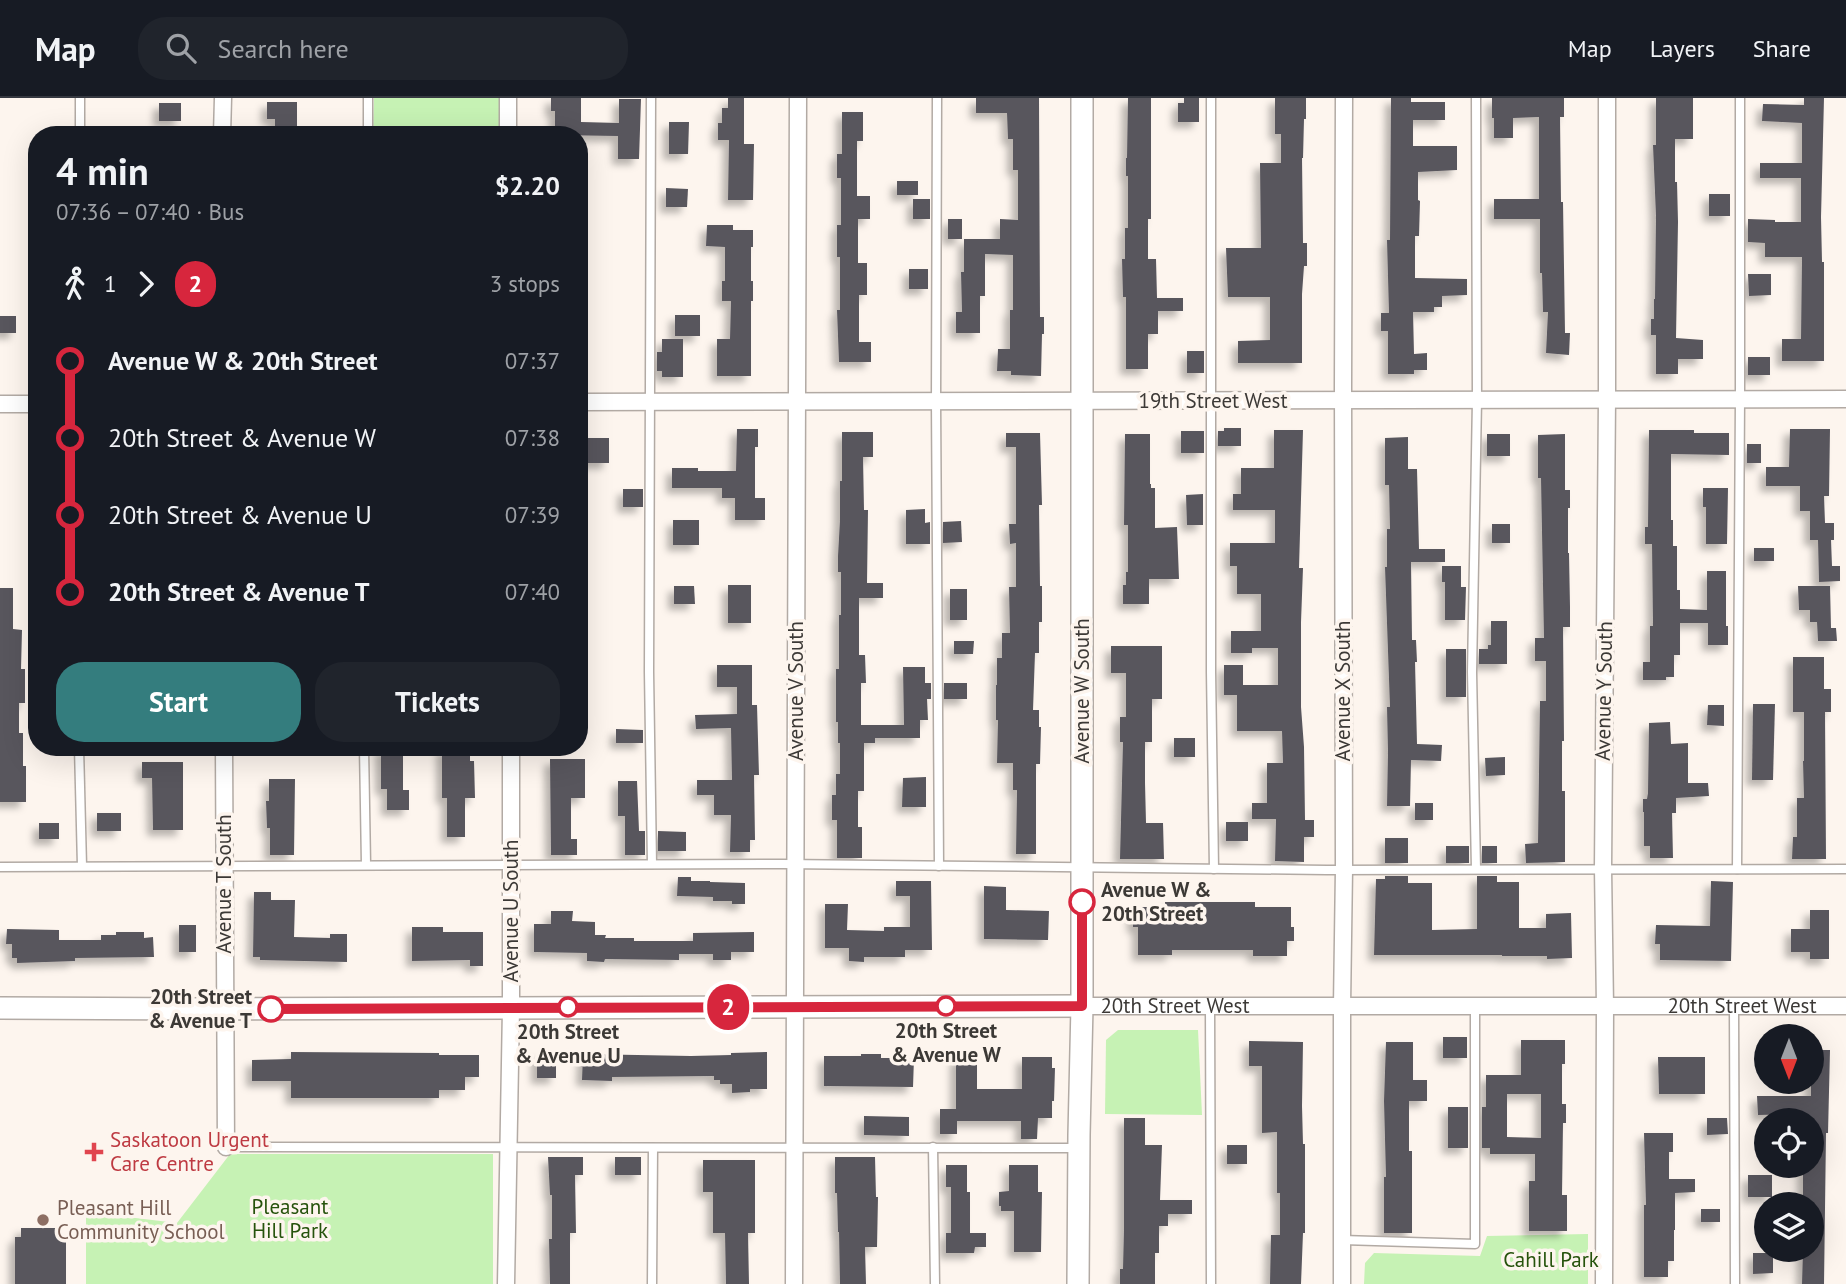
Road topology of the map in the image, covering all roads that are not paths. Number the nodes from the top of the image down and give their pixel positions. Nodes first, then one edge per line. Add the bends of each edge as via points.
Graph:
1 (80, 98) edge
2 (223, 98) edge
3 (368, 98) edge
4 (508, 98) edge
5 (651, 98) edge
6 (798, 98) edge
7 (937, 98) edge
8 (1082, 98) edge
9 (1211, 98) edge
10 (1344, 98) edge
11 (1476, 98) edge
12 (1607, 98) edge
13 (1740, 98) edge
14 (80, 126) edge
15 (222, 126) edge
16 (368, 126) edge
17 (508, 126) edge
18 (1846, 398) edge
19 (1607, 399) junction
20 (1740, 399) junction
21 (1343, 400) junction
22 (1477, 400) junction
23 (936, 401) junction
24 (1082, 401) junction
25 (1211, 401) junction
26 (588, 402) edge
27 (649, 402) junction
28 (798, 402) junction
29 (0, 404) edge
30 (28, 404) edge
31 (79, 756) edge
32 (224, 756) edge
33 (364, 756) edge
34 (511, 756) edge
35 (366, 864) junction
36 (652, 864) junction
37 (795, 864) junction
38 (224, 865) junction
39 (512, 865) junction
40 (82, 866) junction
41 (939, 866) junction
42 (0, 867) edge
43 (1081, 867) junction
44 (1602, 868) junction
45 (1214, 869) junction
46 (1344, 869) junction
47 (1476, 869) junction
48 (1737, 869) junction
49 (1846, 869) edge
50 (1082, 1006) junction
51 (1210, 1006) junction
52 (1342, 1006) junction
53 (1846, 1006) edge
54 (794, 1007) junction
55 (1475, 1007) junction
56 (1605, 1007) junction
57 (1734, 1007) junction
58 (0, 1008) edge
59 (511, 1008) junction
60 (225, 1009) junction
61 (226, 1147) joint
62 (795, 1147) junction
63 (933, 1147) junction
64 (508, 1148) junction
65 (653, 1148) junction
66 (1079, 1148) junction
67 (1342, 1240) junction
68 (506, 1284) edge
69 (652, 1284) edge
70 (794, 1284) edge
71 (935, 1284) edge
72 (1078, 1284) edge
73 (1211, 1284) edge
74 (1342, 1284) edge
75 (1604, 1284) edge
76 (1735, 1284) edge

1 - 14 lane
2 - 15 street
3 - 16 lane
4 - 17 street
5 - 27 lane
6 - 28 street, Avenue V South
7 - 23 lane
8 - 24 main road, Avenue W South
9 - 25 lane
10 - 21 street, Avenue X South
11 - 22 lane
12 - 19 street, Avenue Y South
13 - 20 lane
18 - 20 street, 19th Street West
19 - 20 street, 19th Street West
19 - 22 street, 19th Street West
19 - 44 street, Avenue Y South
20 - 48 lane
21 - 22 street, 19th Street West
21 - 25 street, 19th Street West
21 - 46 street, Avenue X South
22 - 47 lane via 1472,672
23 - 24 street, 19th Street West
23 - 28 street, 19th Street West
23 - 41 lane
24 - 25 street, 19th Street West
24 - 43 main road, Avenue W South
25 - 45 lane
26 - 27 street, 19th Street West
27 - 28 street, 19th Street West
27 - 36 lane
28 - 37 street, Avenue V South
29 - 30 street
31 - 40 lane
32 - 38 street, Avenue T South
33 - 35 lane
34 - 39 street, Avenue U South
35 - 38 lane
35 - 39 lane
36 - 37 lane
36 - 39 lane
37 - 41 lane
37 - 54 street, Avenue V South
38 - 40 lane
38 - 60 street, Avenue T South
39 - 59 street, Avenue U South
40 - 42 lane
41 - 43 lane
43 - 45 lane
43 - 50 main road, Avenue W South
44 - 47 lane
44 - 48 lane
44 - 56 street, Avenue Y South
45 - 46 lane
46 - 47 lane
46 - 52 street, Avenue X South
48 - 49 lane
50 - 51 street, 20th Street West
50 - 54 main road, 20th Street West
50 - 66 main road, Avenue W South
51 - 52 street, 20th Street West
51 - 73 lane
52 - 55 street, 20th Street West
52 - 67 street, Avenue X South
53 - 57 street, 20th Street West
54 - 59 main road, 20th Street West
54 - 62 street, Avenue V South
55 - 56 street, 20th Street West
55 - 67 lane via 1475,1244
56 - 57 street, 20th Street West
56 - 75 street, Avenue Y South
57 - 76 lane
58 - 60 main road, 20th Street West
59 - 60 main road, 20th Street West
59 - 64 street, Avenue U South
60 - 61 street, Avenue T South
61 - 64 lane
62 - 63 lane
62 - 65 lane
62 - 70 street, Avenue V South
63 - 66 lane
63 - 71 lane
64 - 65 lane
64 - 68 street, Avenue U South
65 - 69 lane
66 - 72 main road, Avenue W South
67 - 74 street, Avenue X South

